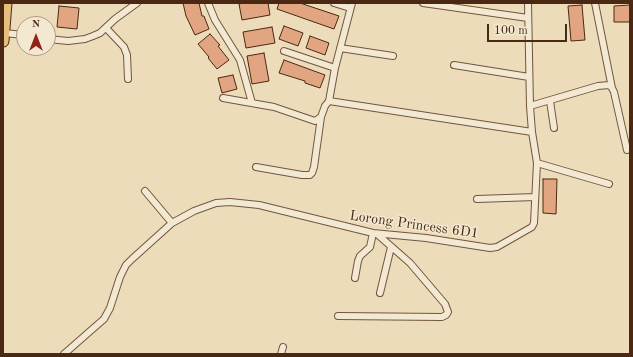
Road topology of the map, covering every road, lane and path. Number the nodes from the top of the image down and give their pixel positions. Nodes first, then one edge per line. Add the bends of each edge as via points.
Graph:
1 (6, 3) edge
2 (137, 3) edge
3 (208, 3) edge
4 (334, 3) edge
5 (423, 3) edge
6 (528, 3) edge
7 (595, 3) edge
8 (351, 6) edge
9 (528, 18) junction
10 (106, 28) junction
11 (16, 36) edge
12 (3, 37) edge
13 (56, 40) edge
14 (340, 48) junction
15 (284, 51) dead end
16 (393, 56) dead end
17 (454, 65) dead end
18 (335, 68) junction
19 (529, 77) junction
20 (128, 79) dead end
21 (612, 88) junction
22 (224, 98) dead end
23 (329, 101) junction
24 (550, 101) junction
25 (252, 102) junction
26 (530, 106) junction
27 (321, 117) junction
28 (554, 128) dead end
29 (532, 132) junction
30 (627, 150) dead end
31 (537, 163) junction
32 (256, 166) dead end
33 (609, 184) dead end
34 (145, 191) dead end
35 (535, 197) junction
36 (477, 200) dead end
37 (172, 224) junction
38 (375, 233) junction
39 (390, 246) junction
40 (355, 278) dead end
41 (380, 293) dead end
42 (338, 316) dead end
43 (283, 347) dead end
44 (64, 354) edge
45 (281, 354) edge

1 - 12 highway
2 - 10 street
3 - 25 street via 215,20 240,60
4 - 8 street
5 - 9 street
6 - 9 street, Lorong Princess 6D1
7 - 21 street
8 - 14 street
9 - 19 street, Lorong Princess 6D1
10 - 13 street via 85,39
10 - 20 street via 124,47
11 - 12 street
14 - 16 street
14 - 18 street
15 - 18 street
17 - 19 street
18 - 23 street
19 - 26 street, Lorong Princess 6D1
21 - 24 street via 604,85
21 - 30 street
22 - 25 street
23 - 27 street
23 - 29 street
24 - 26 street
24 - 28 street
25 - 27 street via 310,120 315,121
26 - 29 street, Lorong Princess 6D1
27 - 32 street via 314,168 310,175
29 - 31 street, Lorong Princess 6D1
31 - 33 street
31 - 35 street, Lorong Princess 6D1
34 - 37 street
35 - 36 street
35 - 38 street, Lorong Princess 6D1 via 532,227 494,248
37 - 38 street, Lorong Princess 6D1 via 205,206 230,202 275,208
37 - 44 street, Lorong Princess 6D1 via 126,265 104,318
38 - 39 street
38 - 40 street via 370,247 360,256
39 - 41 street
39 - 42 street via 410,263 445,304 448,312 446,315
43 - 45 street

